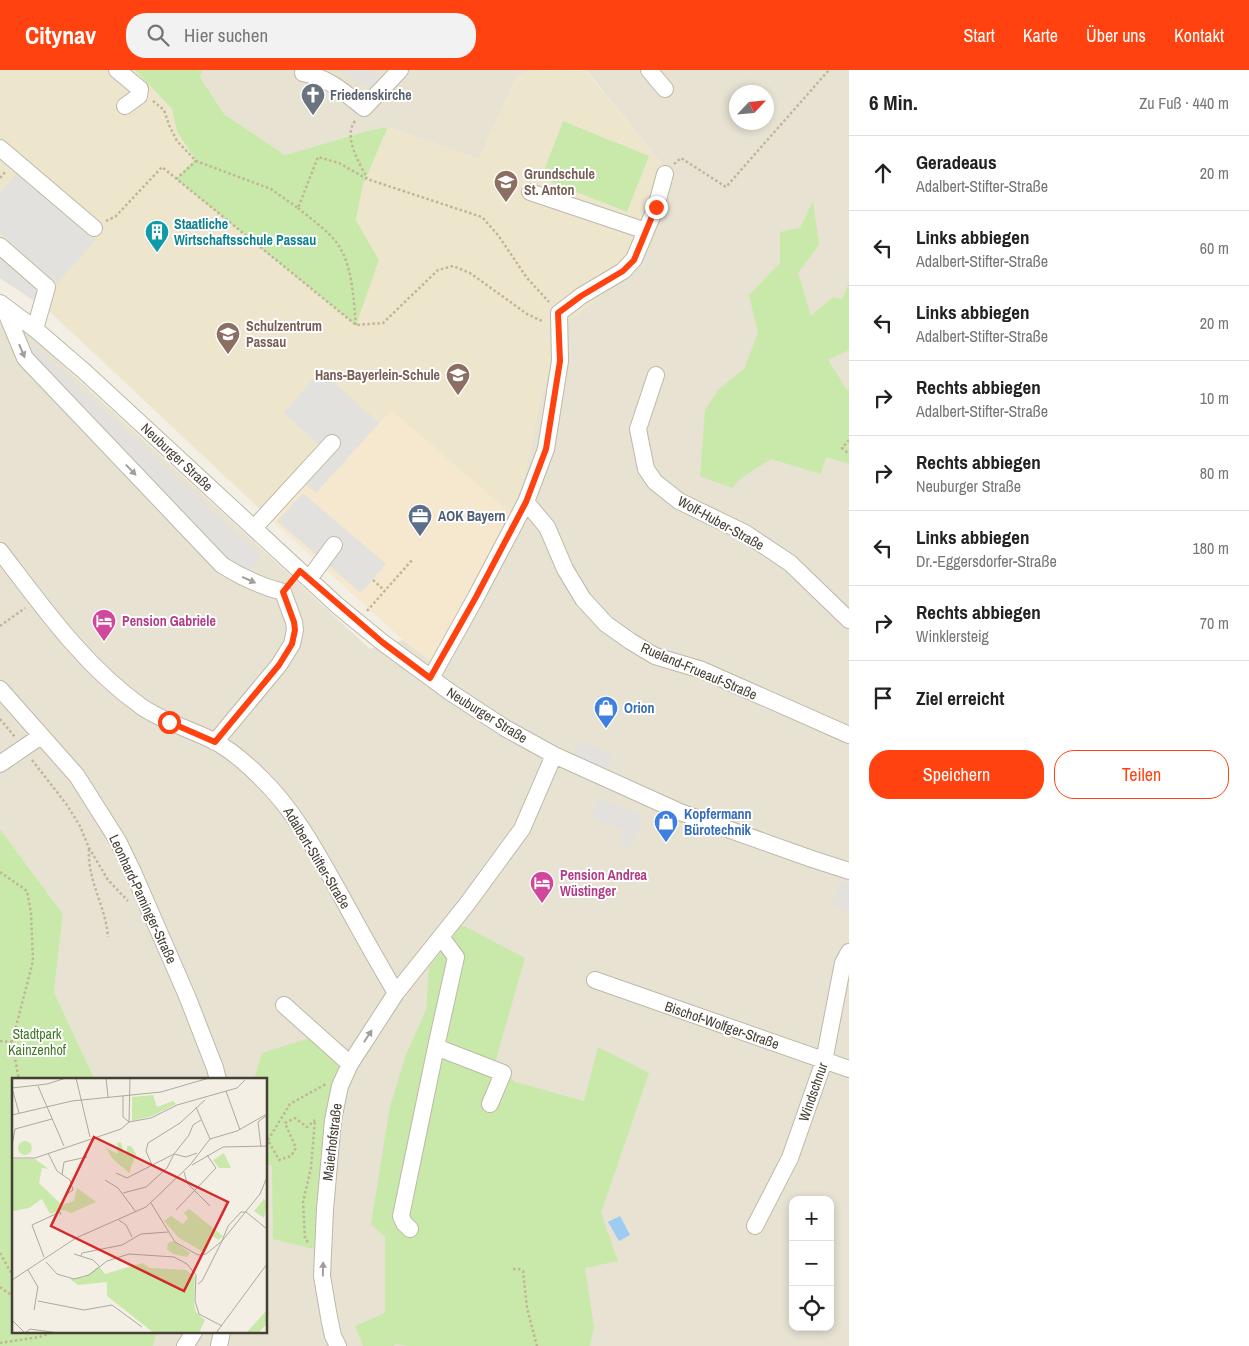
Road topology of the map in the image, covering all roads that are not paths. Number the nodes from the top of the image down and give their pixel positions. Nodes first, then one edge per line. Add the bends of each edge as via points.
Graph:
1 (117, 70) edge
2 (400, 70) edge
3 (649, 70) edge
4 (304, 73) dead end
5 (665, 89) dead end
6 (126, 106) dead end
7 (0, 148) edge
8 (665, 174) road end
9 (530, 192) dead end
10 (94, 228) road end
11 (646, 231) junction
12 (0, 246) edge
13 (2, 304) edge
14 (36, 329) junction
15 (656, 375) dead end
16 (332, 443) dead end
17 (526, 502) junction
18 (254, 528) junction
19 (334, 545) dead end
20 (0, 551) edge
21 (304, 575) junction
22 (283, 592) junction
23 (849, 620) edge
24 (430, 678) junction
25 (0, 689) edge
26 (849, 735) edge
27 (41, 736) junction
28 (215, 742) junction
29 (554, 755) junction
30 (0, 764) edge
31 (849, 871) edge
32 (441, 937) junction
33 (849, 952) edge
34 (595, 980) dead end
35 (396, 993) junction
36 (284, 1005) dead end
37 (436, 1047) junction
38 (824, 1061) junction
39 (350, 1064) junction
40 (849, 1069) edge
41 (218, 1078) edge
42 (490, 1104) dead end
43 (755, 1226) dead end
44 (410, 1230) dead end
45 (193, 1334) edge
46 (185, 1346) edge
47 (338, 1346) edge

1 - 6 street via 140,89 139,96
2 - 4 street via 364,108 334,84
3 - 5 street
7 - 10 street
8 - 11 street
9 - 11 street
11 - 17 street via 634,260 623,271 558,313 560,361 546,449
12 - 14 street via 47,287
13 - 14 street, Neuburger Straße
13 -> 22 street, Neuburger Straße via 25,358 222,565 243,578
14 - 18 street, Neuburger Straße
15 - 23 street, Wolf-Huber-Straße via 638,429 646,469 655,482 679,502 745,534 790,564
16 - 18 street
17 - 24 street
17 - 26 street, Rueland-Frueauf-Straße via 547,527 565,569 583,599 606,624 655,656 702,670
18 - 21 street, Neuburger Straße
19 - 21 street
20 - 28 street, Adalbert-Stifter-Straße via 63,631 119,690 169,722
21 - 22 street
21 - 24 street, Neuburger Straße via 382,642
22 - 28 street via 294,622 292,644 279,665
24 - 29 street, Neuburger Straße via 505,728
25 - 27 street, Leonhard-Paminger-Straße
27 - 30 street
27 - 41 street, Leonhard-Paminger-Straße via 77,776 118,841 187,996
28 - 35 street, Adalbert-Stifter-Straße via 260,777 292,814
29 - 31 street, Neuburger Straße via 680,812
29 - 32 street, Maierhofstraße via 522,829
32 - 35 street, Maierhofstraße
32 - 37 street via 456,957
33 - 38 street, Windschnur via 843,963
34 - 38 street, Bischof-Wolfger-Straße
39 -> 35 street, Maierhofstraße
36 - 39 street
37 - 42 street via 503,1073
37 - 44 street via 402,1216
38 - 40 street, Bischof-Wolfger-Straße
38 - 43 street, Windschnur via 790,1158
47 -> 39 street, Maierhofstraße via 333,1336 322,1276 333,1120 338,1093
45 - 46 street

